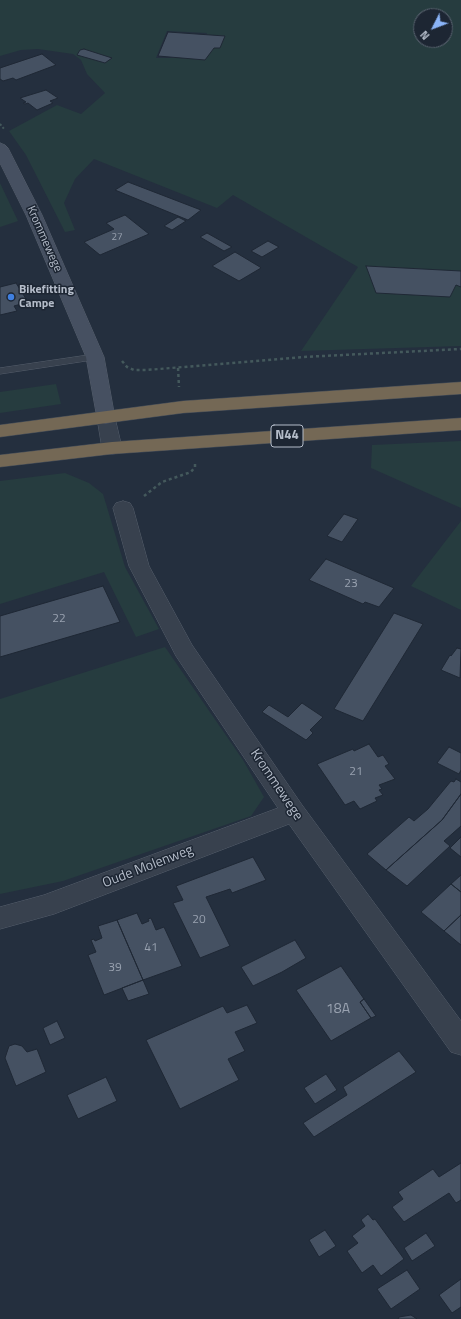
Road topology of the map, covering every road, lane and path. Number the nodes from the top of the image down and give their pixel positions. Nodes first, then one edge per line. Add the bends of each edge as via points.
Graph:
1 (0, 148) edge
2 (461, 349) edge
3 (95, 357) junction
4 (0, 371) edge
5 (461, 388) edge
6 (179, 392) dead end
7 (106, 418) junction
8 (461, 424) edge
9 (0, 431) edge
10 (112, 448) junction
11 (194, 459) dead end
12 (0, 461) edge
13 (123, 508) joint
14 (294, 812) junction
15 (0, 918) edge
16 (461, 1043) edge

1 - 3 street, Krommewege via 34,215
2 - 6 path via 303,357 178,368
3 - 4 lane
3 - 7 street, Krommewege
5 - 7 highway via 183,407
7 - 9 highway
7 - 10 street, Krommewege
8 - 10 highway, N44
10 - 12 highway, N44
11 - 13 path via 195,467 191,472 162,482
13 - 14 street, Krommewege via 138,566 184,650
14 - 15 street, Oude Molenweg via 45,906
14 - 16 street, Krommewege

